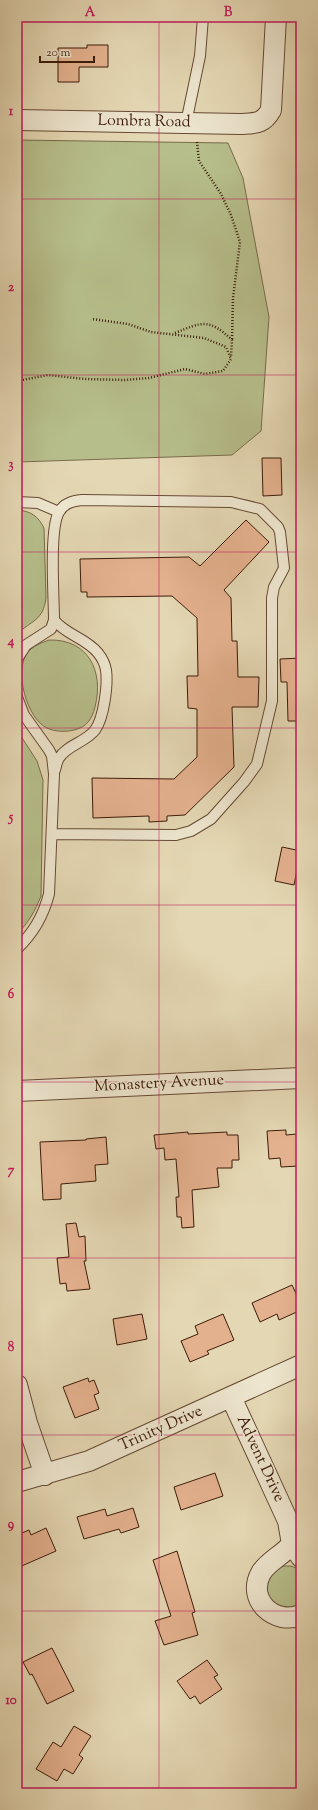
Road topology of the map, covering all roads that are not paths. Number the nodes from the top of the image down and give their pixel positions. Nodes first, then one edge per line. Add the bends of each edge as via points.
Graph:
1 (203, 17) edge
2 (276, 17) edge
3 (17, 120) edge
4 (190, 123) junction
5 (17, 502) edge
6 (59, 512) junction
7 (54, 620) junction
8 (17, 659) edge
9 (17, 697) edge
10 (54, 774) junction
11 (52, 834) junction
12 (17, 949) edge
13 (301, 1078) edge
14 (17, 1091) edge
15 (301, 1365) edge
16 (17, 1385) edge
17 (231, 1397) junction
18 (45, 1475) junction
19 (17, 1482) edge
20 (297, 1550) edge
21 (301, 1615) edge

1 - 4 lane
2 - 4 street, Lombra Road via 271,110 266,119 241,124
3 - 4 street, Lombra Road
5 - 6 lane via 38,503
6 - 7 lane via 53,531
6 - 11 lane via 72,501 82,500 231,502 256,507 278,527 284,563 283,573 274,586 272,598 271,708 260,756 244,782 210,819 187,832
7 - 8 lane via 51,629 26,645
7 - 10 lane via 60,627 98,652 105,665 106,678 99,724 89,736 59,758
9 - 10 lane via 24,715 49,750
10 - 11 lane
11 - 12 lane via 51,884 46,907 33,932
13 - 14 street, Monastery Avenue
15 - 17 street, Trinity Drive
16 - 18 street
17 - 18 street, Trinity Drive via 89,1461
17 - 20 street, Advent Drive via 288,1521
18 - 19 street, Trinity Drive
20 - 21 street, Advent Drive via 285,1553 266,1566 257,1584 257,1591 261,1604 271,1614 283,1618

